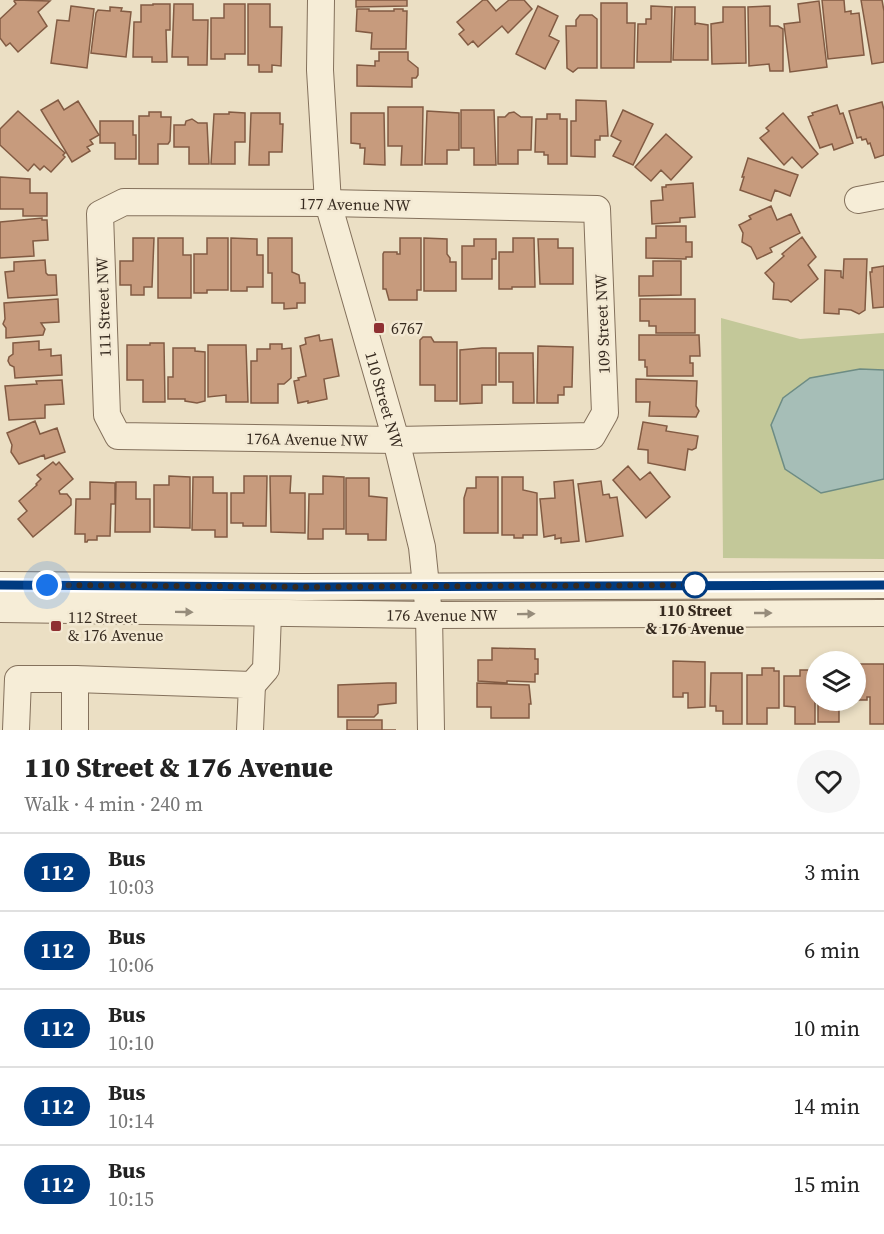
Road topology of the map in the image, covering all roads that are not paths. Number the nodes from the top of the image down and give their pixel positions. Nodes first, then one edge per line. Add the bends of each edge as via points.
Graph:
1 (321, 0) edge
2 (884, 195) edge
3 (858, 200) dead end
4 (328, 203) junction
5 (113, 207) joint
6 (597, 210) joint
7 (107, 415) joint
8 (592, 435) joint
9 (396, 440) junction
10 (0, 585) edge
11 (884, 585) edge
12 (427, 586) junction
13 (0, 609) edge
14 (268, 613) junction
15 (884, 613) edge
16 (429, 615) junction
17 (75, 679) junction
18 (252, 685) junction
19 (16, 730) edge
20 (75, 730) edge
21 (250, 730) edge
22 (431, 730) edge

1 - 4 street, 110 Street NW via 320,70
2 - 3 street
4 - 5 street, 177 Avenue NW via 124,202
4 - 6 street, 177 Avenue NW
4 - 9 street, 110 Street NW
5 - 7 street, 111 Street NW via 100,214
6 - 8 street, 109 Street NW via 605,413
7 - 9 street, 176A Avenue NW via 118,436
8 - 9 street, 176A Avenue NW
9 - 12 street, 110 Street NW via 422,547
10 - 12 street, 176 Avenue NW
11 - 12 street, 176 Avenue NW
12 - 16 street, 110 Street NW
13 -> 14 street, 176 Avenue NW
14 - 16 street, 176 Avenue NW
14 - 18 street via 266,669
16 -> 15 street, 176 Avenue NW
16 - 22 street, 110 Street NW
17 - 18 street
17 - 19 street via 18,679
17 - 20 street
18 - 21 street

